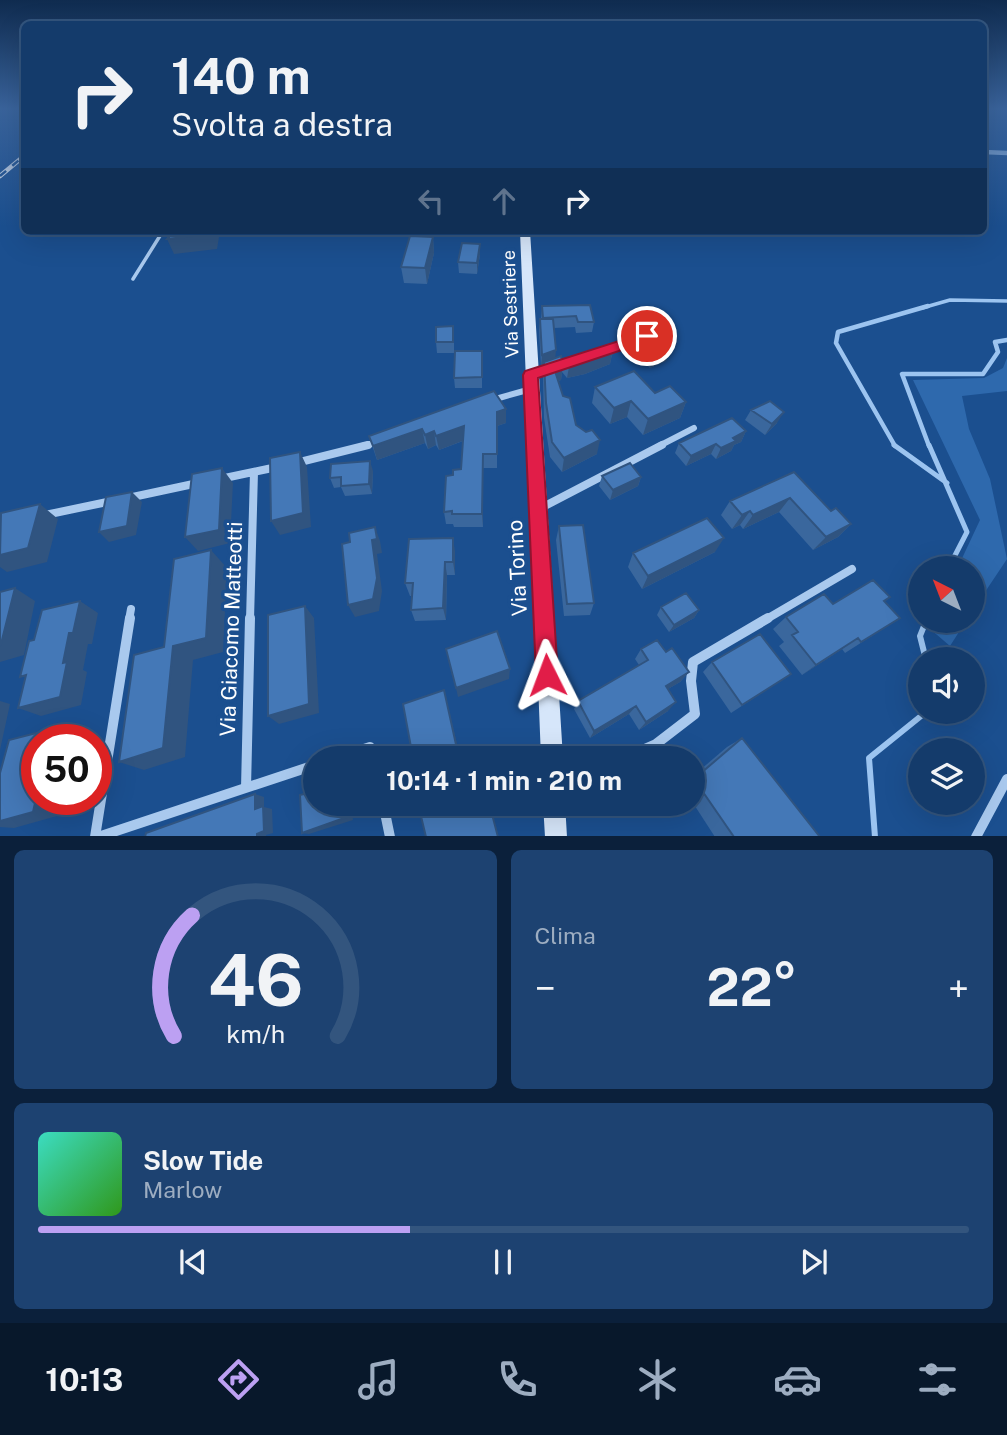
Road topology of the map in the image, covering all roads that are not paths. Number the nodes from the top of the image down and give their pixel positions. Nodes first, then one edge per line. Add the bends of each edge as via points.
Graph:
1 (987, 152) edge
2 (1007, 153) edge
3 (160, 235) edge
4 (525, 235) edge
5 (133, 279) dead end
6 (647, 336) edge
7 (587, 356) edge
8 (533, 379) junction
9 (482, 404) edge
10 (694, 428) dead end
11 (393, 437) edge
12 (254, 472) junction
13 (539, 510) junction
14 (40, 516) edge
15 (852, 569) dead end
16 (131, 609) dead end
17 (551, 746) edge
18 (651, 746) edge
19 (303, 769) edge
20 (1007, 779) edge
21 (246, 788) junction
22 (386, 816) edge
23 (555, 816) edge
24 (96, 836) edge
25 (390, 836) edge
26 (556, 836) edge
27 (976, 836) edge

1 - 2 street
3 - 5 lane
4 - 8 main road, Via Sestriere
6 - 7 street
8 - 9 street via 520,390
8 - 13 main road, Via Torino
10 - 13 street
11 - 12 street via 350,452
12 - 14 street
12 - 21 street, Via Giacomo Matteotti
13 - 17 main road, Via Torino
15 - 18 street via 693,662 688,678 695,694 695,714
16 - 24 street
19 - 21 street
20 - 27 street
21 - 24 street
22 - 25 street
23 - 26 main road

